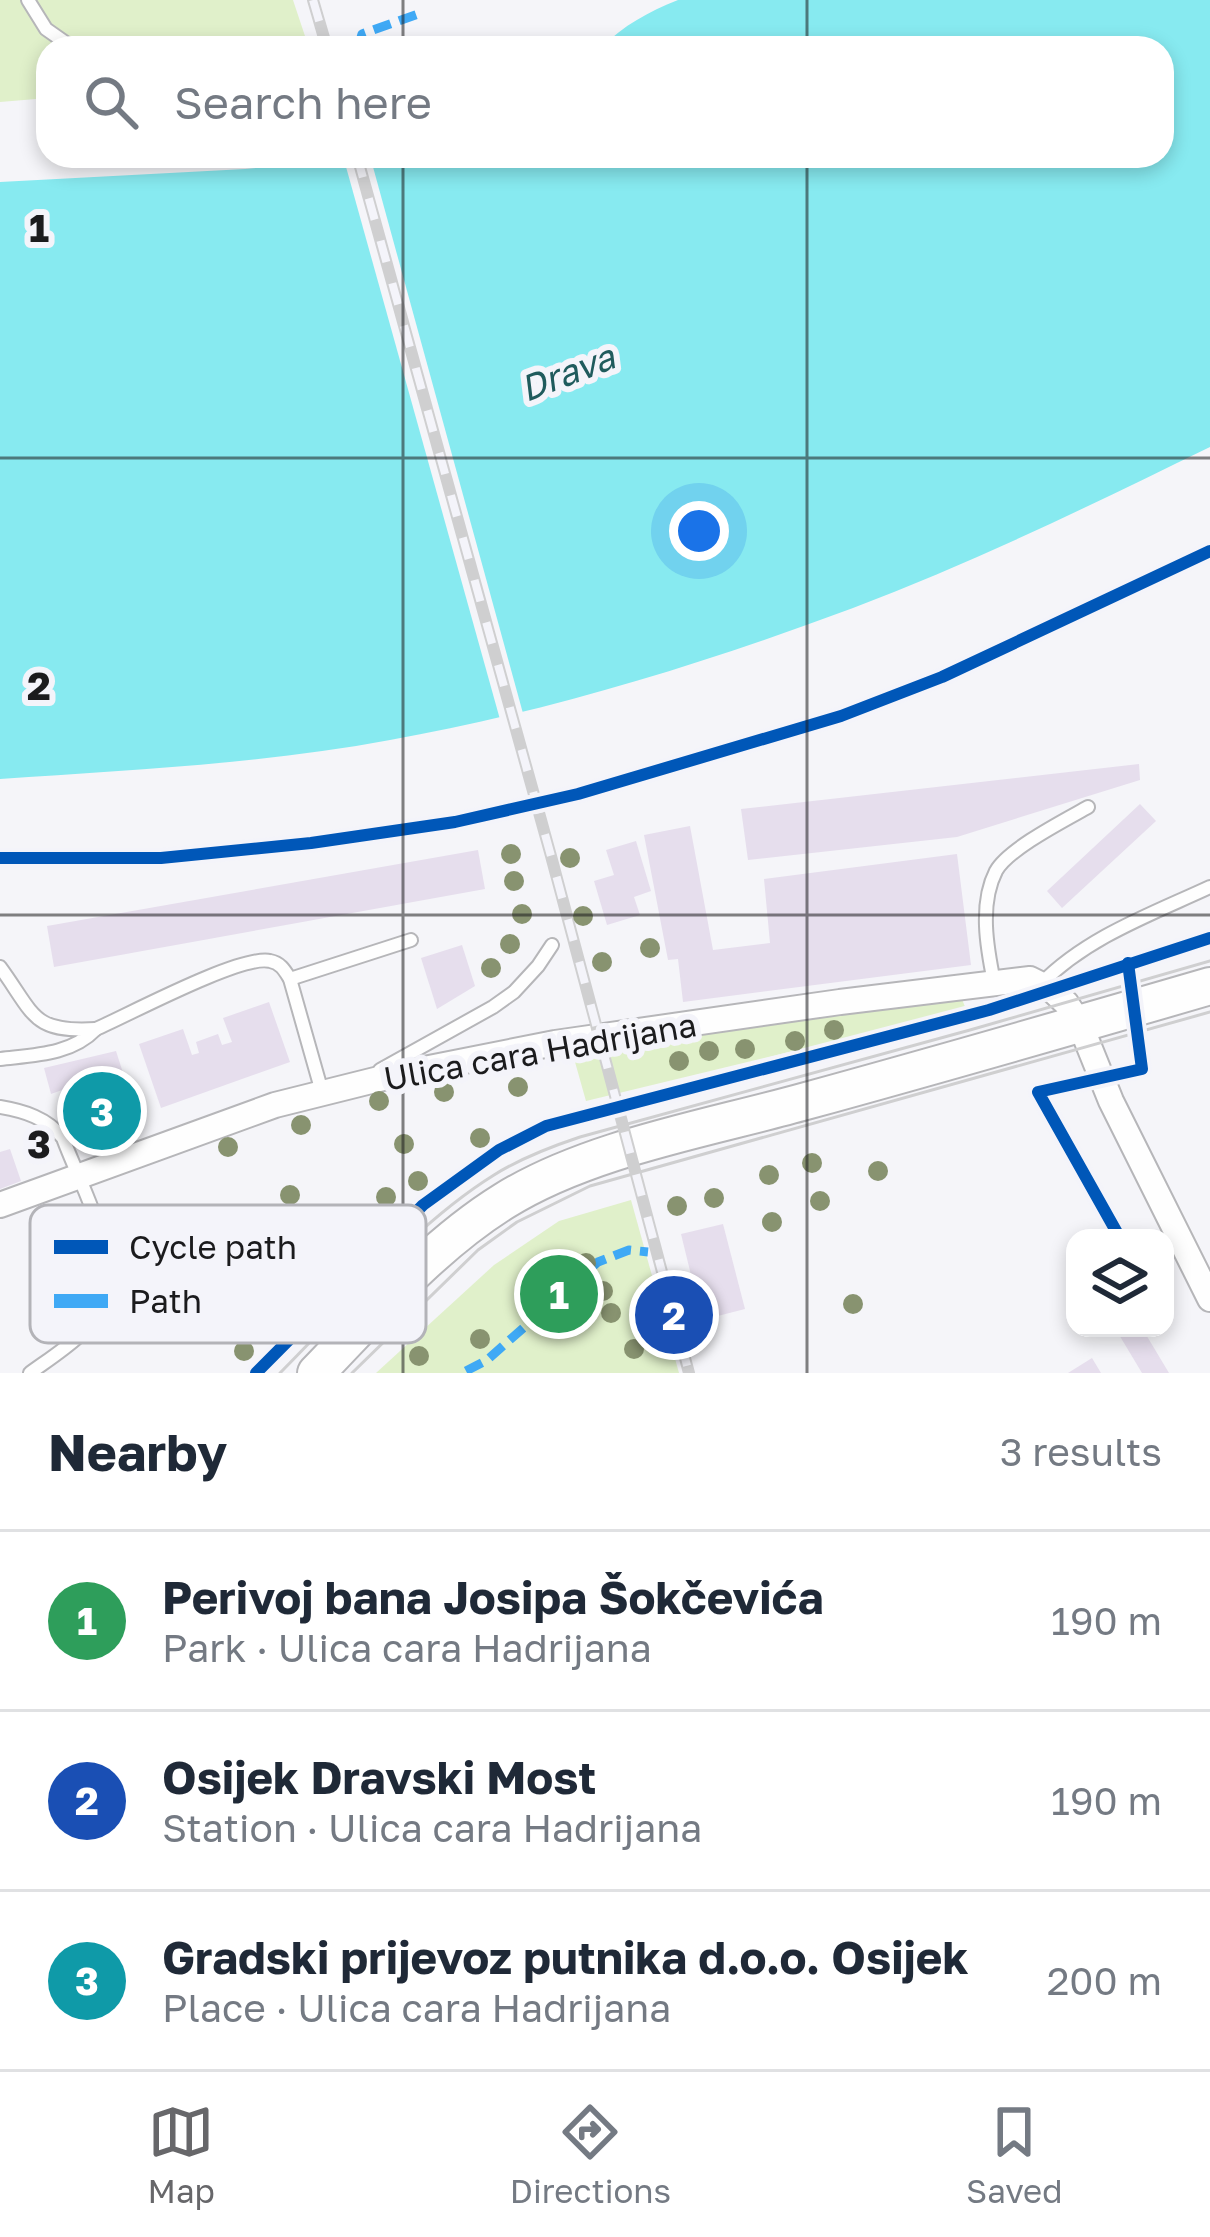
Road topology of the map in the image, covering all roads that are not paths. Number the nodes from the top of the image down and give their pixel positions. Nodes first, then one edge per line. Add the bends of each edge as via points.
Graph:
1 (28, 0) edge
2 (56, 36) edge
3 (1088, 807) dead end
4 (1210, 887) edge
5 (411, 940) dead end
6 (552, 945) dead end
7 (0, 967) edge
8 (290, 979) junction
9 (994, 982) junction
10 (1041, 984) junction
11 (1210, 986) edge
12 (1080, 1024) junction
13 (96, 1029) junction
14 (0, 1059) edge
15 (358, 1083) junction
16 (322, 1092) junction
17 (0, 1107) edge
18 (78, 1176) junction
19 (0, 1204) edge
20 (89, 1205) edge
21 (426, 1265) edge
22 (1210, 1299) edge
23 (69, 1343) edge
24 (347, 1343) edge
25 (30, 1373) edge
26 (316, 1373) edge

1 - 2 lane
3 - 9 lane via 997,868 986,905
4 - 10 lane via 1106,936
5 - 8 lane
6 - 15 lane via 514,992
7 - 13 lane via 39,1021 66,1031
8 - 13 lane via 269,960 252,961
8 - 16 lane
9 - 10 street, Ulica cara Hadrijana
9 - 15 street, Ulica cara Hadrijana via 555,1042
10 - 12 street
11 - 12 main road
12 - 21 main road via 562,1171 507,1199
12 - 22 street
13 - 14 lane via 67,1048
15 - 16 street, Ulica cara Hadrijana
16 - 18 street, Ulica cara Hadrijana
17 - 18 lane via 56,1130
18 - 19 street, Ulica cara Hadrijana
18 - 20 lane
23 - 25 lane
24 - 26 main road

